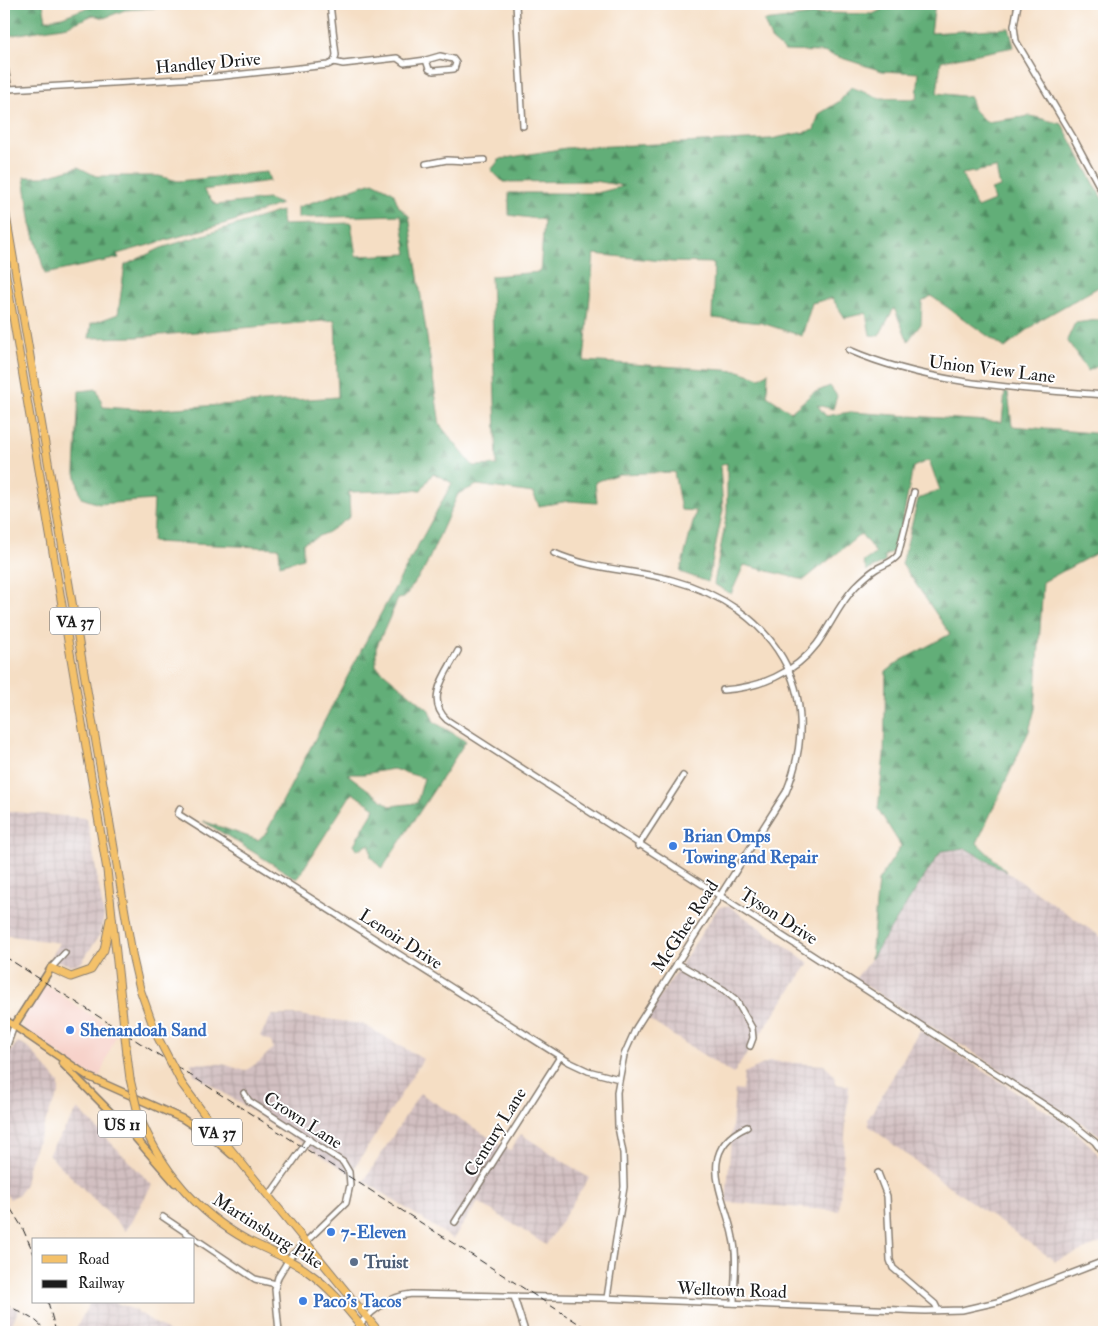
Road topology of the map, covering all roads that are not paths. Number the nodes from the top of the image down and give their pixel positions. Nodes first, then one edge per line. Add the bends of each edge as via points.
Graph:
1 (330, 4) edge
2 (516, 4) edge
3 (1018, 4) edge
4 (426, 60) junction
5 (334, 62) junction
6 (4, 63) edge
7 (523, 126) dead end
8 (484, 160) dead end
9 (426, 164) dead end
10 (1104, 195) edge
11 (4, 204) edge
12 (4, 264) edge
13 (849, 350) dead end
14 (1104, 395) edge
15 (914, 492) dead end
16 (554, 553) dead end
17 (458, 651) dead end
18 (789, 670) junction
19 (723, 690) dead end
20 (683, 776) dead end
21 (95, 794) junction
22 (180, 808) dead end
23 (638, 846) junction
24 (721, 895) junction
25 (66, 953) dead end
26 (677, 963) junction
27 (51, 968) junction
28 (4, 1019) edge
29 (14, 1026) junction
30 (750, 1046) dead end
31 (48, 1050) junction
32 (4, 1054) edge
33 (560, 1057) junction
34 (619, 1079) junction
35 (244, 1093) dead end
36 (747, 1127) dead end
37 (309, 1140) junction
38 (1104, 1154) edge
39 (878, 1173) dead end
40 (254, 1177) junction
41 (269, 1196) junction
42 (193, 1201) junction
43 (163, 1217) dead end
44 (455, 1222) dead end
45 (194, 1238) edge
46 (195, 1239) edge
47 (306, 1240) junction
48 (288, 1259) junction
49 (1104, 1260) edge
50 (276, 1284) junction
51 (514, 1298) junction
52 (607, 1298) junction
53 (734, 1303) junction
54 (938, 1310) junction
55 (367, 1317) junction
56 (360, 1325) junction
57 (279, 1332) edge
58 (354, 1332) edge
59 (366, 1332) edge
60 (379, 1332) edge
61 (523, 1332) edge

1 - 5 street
2 - 7 street
3 - 10 street via 1014,26 1016,42
4 - 4 street, Handley Drive via 443,56 453,59 456,65 452,70 432,71
4 - 5 street, Handley Drive via 404,63 397,58 343,64
5 - 6 street, Handley Drive via 216,77 9,89
8 - 9 street via 446,160
11 - 40 highway, VA 37, bridge via 140,989 156,1034 182,1084
12 - 21 highway, VA 37
13 - 14 street, Union View Lane via 899,368 944,379
15 - 18 street via 895,558 860,582 838,608 813,650
16 - 18 street, McGhee Road via 575,562 673,580 711,594 756,624 778,649
17 - 23 street, Tyson Drive via 437,692 437,706 442,716
18 - 19 street via 760,684
18 - 24 street, McGhee Road via 801,717 796,766 786,792
20 - 23 street
21 - 27 highway via 109,911 106,941 98,964 87,973 71,977
21 - 42 highway, VA 37, bridge via 107,870 130,1079 138,1113 159,1158
22 - 33 street, Lenoir Drive via 178,814
23 - 24 street, Tyson Drive
24 - 26 street, McGhee Road
24 - 38 street, Tyson Drive via 1068,1120 1095,1142
25 - 27 street
26 - 30 street via 736,1000 752,1028
26 - 34 street, McGhee Road via 631,1037
27 - 29 main road
28 - 29 main road, US 11
29 - 31 main road, US 11
29 - 32 street
31 - 40 main road, US 11 via 98,1082 194,1125 221,1145
31 - 42 main road, US 11
33 - 34 street, Lenoir Drive via 588,1071
33 - 44 street, Century Lane
34 - 52 street, McGhee Road via 617,1117 624,1187
35 - 37 street, Crown Lane via 249,1101
36 - 53 street via 724,1144 717,1171 719,1195 734,1243
37 - 41 street
37 - 47 street, Crown Lane via 346,1165 350,1185 343,1208
39 - 54 street via 887,1196 893,1268
40 - 41 highway, Martinsburg Pike / US 11
41 - 47 highway, Martinsburg Pike / US 11
42 - 48 highway, Martinsburg Pike / US 11 via 226,1228
43 - 45 street
46 - 50 street via 255,1279
47 - 48 street, Crown Lane
47 - 55 highway, Martinsburg Pike / US 11
48 - 50 street, Crown Lane
48 - 56 highway, Martinsburg Pike / US 11 via 329,1289
49 - 54 street, Welltown Road via 997,1302 962,1310
50 - 57 street
51 - 52 street, Welltown Road
51 - 55 street, Welltown Road via 409,1294 387,1302
51 - 61 street
52 - 53 street, Welltown Road
53 - 54 street, Welltown Road
55 - 56 street, Welltown Road
55 - 60 highway, Martinsburg Pike / US 11
56 - 58 street, Welltown Road
56 - 59 highway, Martinsburg Pike / US 11

